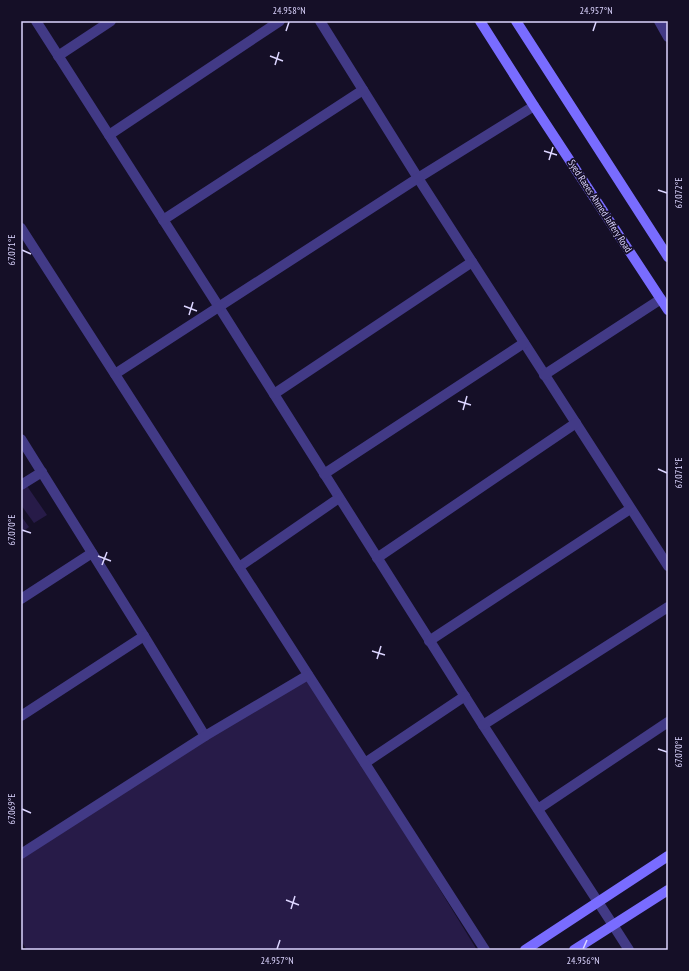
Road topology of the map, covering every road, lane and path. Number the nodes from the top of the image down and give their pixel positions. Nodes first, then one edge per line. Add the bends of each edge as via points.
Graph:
1 (36, 21) edge
2 (111, 21) edge
3 (280, 21) edge
4 (320, 21) edge
5 (480, 21) edge
6 (516, 21) edge
7 (659, 21) edge
8 (668, 37) edge
9 (58, 56) junction
10 (363, 90) junction
11 (534, 106) junction
12 (109, 135) junction
13 (418, 178) junction
14 (163, 220) junction
15 (23, 234) edge
16 (668, 257) edge
17 (472, 262) junction
18 (661, 299) junction
19 (219, 307) junction
20 (668, 310) edge
21 (524, 343) junction
22 (115, 374) junction
23 (544, 375) junction
24 (274, 394) junction
25 (576, 423) junction
26 (21, 439) edge
27 (42, 472) junction
28 (324, 474) junction
29 (21, 484) edge
30 (339, 498) junction
31 (630, 509) junction
32 (92, 553) junction
33 (377, 558) junction
34 (668, 566) edge
35 (239, 567) junction
36 (21, 599) edge
37 (668, 607) edge
38 (144, 636) junction
39 (430, 641) junction
40 (308, 675) junction
41 (465, 696) junction
42 (21, 716) edge
43 (668, 722) edge
44 (483, 725) junction
45 (205, 736) junction
46 (365, 763) junction
47 (538, 809) junction
48 (21, 854) edge
49 (668, 856) edge
50 (668, 890) edge
51 (599, 902) junction
52 (613, 925) junction
53 (485, 950) edge
54 (526, 950) edge
55 (574, 950) edge
56 (629, 950) edge

1 - 9 street
2 - 9 street
3 - 12 street
4 - 10 street
5 - 11 main road, Syed Raees Ahmed Jaffery Road
6 - 16 main road
7 - 8 street
9 - 12 street
10 - 13 street
10 - 14 street
11 - 13 street
11 - 18 main road, Syed Raees Ahmed Jaffery Road
12 - 14 street
13 - 17 street
13 - 19 street
14 - 19 street
15 - 22 street
17 - 21 street
17 - 24 street
18 - 20 main road, Syed Raees Ahmed Jaffery Road
18 - 23 street
19 - 22 street
19 - 24 street
21 - 23 street
21 - 28 street
22 - 35 street
23 - 25 street
24 - 28 street
25 - 31 street
25 - 33 street
26 - 27 street
27 - 29 street
27 - 32 street
28 - 30 street
30 - 33 street
30 - 35 street
31 - 34 street
31 - 39 street
32 - 36 street
32 - 38 street
33 - 39 street
35 - 40 street
37 - 44 street
38 - 42 street
38 - 45 street
39 - 41 street
40 - 45 street
40 - 46 street
41 - 44 street
41 - 46 street
43 - 47 street
44 - 47 street
45 - 48 street
46 - 53 street
47 - 51 street
49 - 51 main road
50 - 52 main road
51 - 52 street
51 - 54 main road
52 - 55 main road
52 - 56 street

